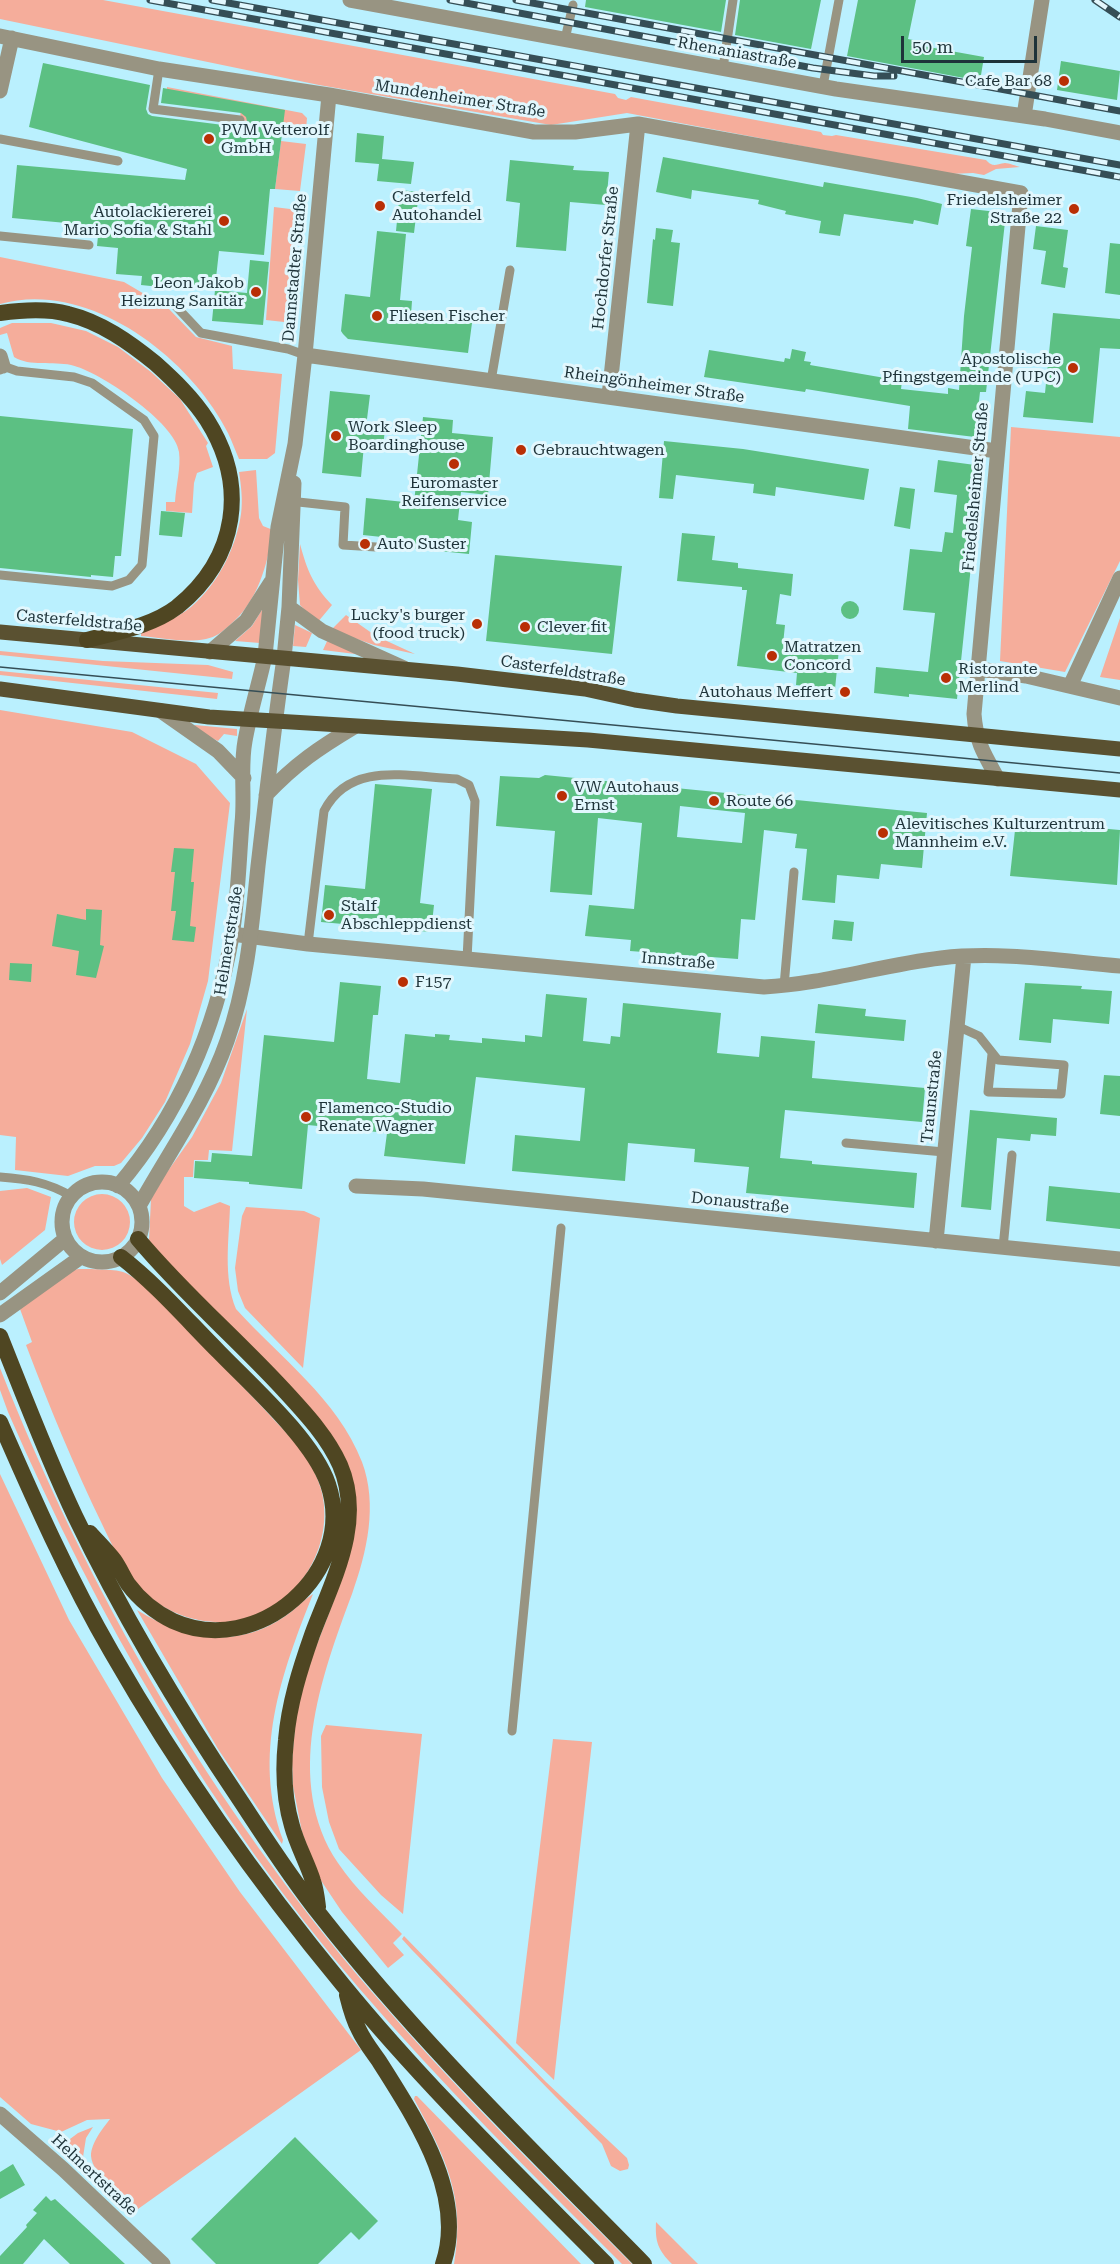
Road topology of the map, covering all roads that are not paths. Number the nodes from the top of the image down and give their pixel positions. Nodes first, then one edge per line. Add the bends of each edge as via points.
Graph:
1 (350, 0) edge
2 (733, 0) edge
3 (839, 0) edge
4 (1042, 0) edge
5 (573, 5) dead end
6 (6, 37) edge
7 (565, 39) junction
8 (723, 68) junction
9 (159, 69) junction
10 (823, 86) junction
11 (0, 91) edge
12 (329, 95) junction
13 (1023, 116) junction
14 (240, 120) dead end
15 (638, 124) junction
16 (1120, 133) edge
17 (0, 139) edge
18 (118, 161) dead end
19 (1021, 193) joint
20 (0, 236) edge
21 (89, 245) dead end
22 (510, 270) dead end
23 (170, 300) dead end
24 (0, 313) edge
25 (305, 355) junction
26 (1, 364) edge
27 (491, 381) junction
28 (609, 396) junction
29 (997, 451) junction
30 (288, 501) junction
31 (376, 547) dead end
32 (0, 575) edge
33 (1120, 578) edge
34 (273, 579) junction
35 (289, 607) junction
36 (0, 632) edge
37 (87, 640) junction
38 (210, 652) junction
39 (265, 657) junction
40 (284, 658) junction
41 (404, 668) junction
42 (979, 669) junction
43 (1070, 686) junction
44 (0, 689) edge
45 (1120, 698) edge
46 (161, 711) junction
47 (250, 720) junction
48 (274, 721) junction
49 (354, 727) junction
50 (976, 734) junction
51 (1120, 748) edge
52 (244, 778) junction
53 (998, 778) junction
54 (1120, 790) edge
55 (266, 795) junction
56 (794, 872) dead end
57 (232, 934) junction
58 (250, 937) junction
59 (308, 944) junction
60 (964, 956) junction
61 (467, 959) junction
62 (1120, 966) edge
63 (784, 986) junction
64 (957, 1026) junction
65 (992, 1054) junction
66 (846, 1143) dead end
67 (944, 1152) junction
68 (1012, 1155) dead end
69 (0, 1177) edge
70 (118, 1186) junction
71 (356, 1186) dead end
72 (71, 1196) junction
73 (139, 1206) junction
74 (561, 1228) dead end
75 (65, 1239) junction
76 (138, 1239) junction
77 (936, 1241) junction
78 (1003, 1248) junction
79 (81, 1257) junction
80 (122, 1257) junction
81 (1120, 1258) edge
82 (0, 1293) edge
83 (0, 1315) edge
84 (0, 1336) edge
85 (0, 1422) edge
86 (74, 1514) junction
87 (512, 1731) dead end
88 (320, 1914) junction
89 (343, 1986) junction
90 (0, 2114) edge
91 (163, 2264) edge
92 (443, 2264) edge
93 (606, 2264) edge
94 (645, 2264) edge

1 - 7 street, Rhenaniastraße
2 - 8 lane
3 - 10 lane
4 - 13 street
5 - 7 lane
6 - 9 street, Mundenheimer Straße
6 - 11 street
7 - 8 street, Rhenaniastraße
8 - 10 street, Rhenaniastraße
9 - 12 street, Mundenheimer Straße
9 - 14 lane via 153,109
10 - 13 street, Rhenaniastraße
12 - 15 street, Mundenheimer Straße via 534,132 575,132
12 - 25 street, Dannstadter Straße
13 - 16 street, Rhenaniastraße
15 - 19 street, Mundenheimer Straße
15 - 28 street, Hochdorfer Straße
17 - 18 lane
19 - 29 street, Friedelsheimer Straße
20 - 21 lane
22 - 27 lane
23 - 25 lane via 201,333
24 - 37 highway via 33,310 67,314 103,326 180,385 207,420 228,466 233,503 228,535 218,560 201,585 158,618
25 - 27 street, Rheingönheimer Straße
25 - 30 street, Dannstadter Straße
26 - 32 lane via 17,371 74,377 92,383 144,420 154,436 142,565 129,579 112,586
27 - 28 street, Rheingönheimer Straße
28 - 29 street, Rheingönheimer Straße
29 - 42 street, Friedelsheimer Straße
30 - 31 lane via 345,507 343,545
30 - 34 street, Dannstadter Straße via 278,527
30 - 35 street, Dannstadter Straße
33 - 43 street
34 - 38 street via 246,621
34 - 39 street, Dannstadter Straße
35 - 40 street, Dannstadter Straße
35 - 41 street via 322,631
36 - 37 main road, Casterfeldstraße
37 - 38 main road, Casterfeldstraße
38 - 39 main road, Casterfeldstraße
39 - 40 main road, Casterfeldstraße
39 - 47 street, Helmertstraße
40 - 41 main road, Casterfeldstraße
40 - 48 street, Helmertstraße
41 - 50 main road, Casterfeldstraße via 585,689 677,706
42 - 43 street
42 - 50 street, Friedelsheimer Straße
43 - 45 street
44 - 46 main road
46 - 47 main road
46 - 52 street via 218,751
47 - 48 main road
47 - 52 street, Helmertstraße
48 - 49 main road
48 - 55 street, Helmertstraße
49 - 53 main road via 588,740
49 - 55 street via 309,754
50 - 51 main road, Casterfeldstraße
50 - 53 street, Friedelsheimer Straße
52 - 57 street, Helmertstraße
53 - 54 main road
55 - 58 street, Helmertstraße
56 - 63 lane
57 - 58 street, Innstraße
57 - 70 street, Helmertstraße via 219,998 197,1059 176,1104 146,1152
58 - 59 street, Innstraße
58 - 73 street, Helmertstraße via 240,999 227,1042 183,1133
59 - 61 street, Innstraße
59 - 61 lane via 324,811 331,796 352,782 373,775 457,779 469,785 475,801
60 - 62 street, Innstraße
60 - 63 street, Innstraße
60 - 64 street, Traunstraße
61 - 63 street, Innstraße via 746,986
64 - 65 lane via 979,1036
64 - 67 street, Traunstraße
65 - 65 lane via 998,1060 1064,1065 1061,1094 988,1092
66 - 67 lane
67 - 77 street, Traunstraße
68 - 78 lane
69 - 72 lane via 34,1180
70 - 72 street via 108,1182 88,1184
70 - 73 street
71 - 77 street, Donaustraße via 423,1189
72 - 75 street via 64,1209
73 - 76 street via 142,1228
74 - 87 lane
75 - 79 street
75 - 82 street
76 - 80 street
76 - 88 highway via 307,1414 327,1442 346,1486 349,1513 345,1543 291,1702 286,1740 291,1824 313,1881
77 - 78 street, Donaustraße
78 - 81 street, Donaustraße
79 - 80 street via 94,1262
79 - 83 street
80 - 86 highway via 304,1442 328,1484 335,1522 321,1567 290,1604 245,1627 220,1630 192,1628 156,1611 128,1584 114,1560
84 - 86 highway
85 - 89 highway via 111,1652 242,1857
86 - 88 highway via 177,1702
88 - 94 highway via 429,2043
89 - 92 highway via 359,2031 413,2116 431,2153 443,2187 449,2222
89 - 93 highway via 459,2115
90 - 91 street, Helmertstraße

